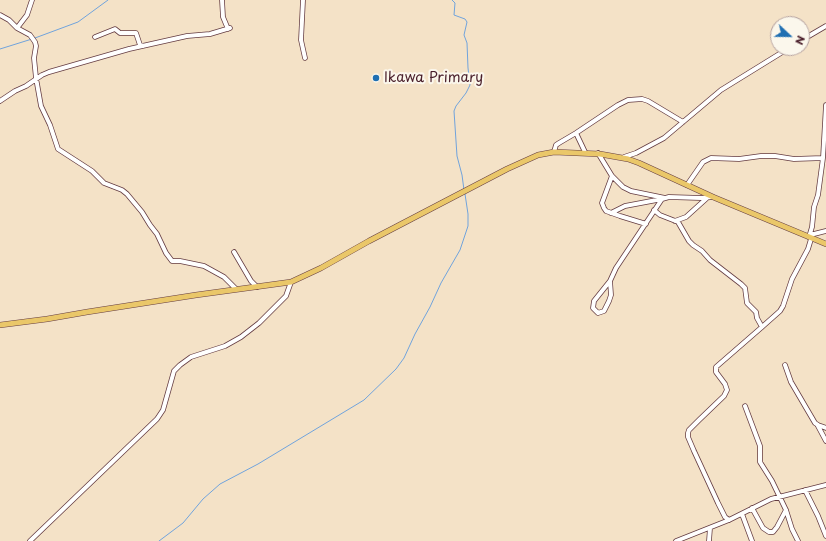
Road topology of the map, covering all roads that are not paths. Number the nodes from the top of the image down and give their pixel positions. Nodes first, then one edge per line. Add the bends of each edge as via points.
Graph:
1 (32, 0) edge
2 (222, 0) edge
3 (302, 0) edge
4 (0, 15) edge
5 (826, 26) edge
6 (17, 28) junction
7 (810, 35) edge
8 (95, 37) dead end
9 (143, 46) junction
10 (776, 56) edge
11 (306, 58) dead end
12 (36, 78) junction
13 (0, 101) edge
14 (826, 105) edge
15 (683, 122) junction
16 (576, 133) junction
17 (554, 152) junction
18 (586, 152) junction
19 (598, 153) junction
20 (621, 158) junction
21 (823, 158) junction
22 (612, 176) junction
23 (687, 185) junction
24 (710, 197) junction
25 (664, 198) junction
26 (654, 210) junction
27 (611, 213) junction
28 (675, 221) junction
29 (646, 224) junction
30 (826, 232) edge
31 (810, 237) junction
32 (826, 244) edge
33 (234, 252) dead end
34 (610, 281) junction
35 (291, 282) junction
36 (257, 287) junction
37 (236, 290) junction
38 (0, 326) edge
39 (762, 327) junction
40 (785, 365) dead end
41 (745, 406) dead end
42 (818, 425) junction
43 (826, 428) edge
44 (826, 441) edge
45 (826, 485) edge
46 (805, 490) junction
47 (778, 496) junction
48 (752, 508) junction
49 (786, 510) junction
50 (742, 514) junction
51 (729, 520) junction
52 (710, 528) junction
53 (826, 536) edge
54 (30, 541) edge
55 (676, 541) edge
56 (709, 541) edge
57 (752, 541) edge
58 (798, 541) edge

1 - 6 street via 27,15
2 - 9 street via 223,17 229,28
3 - 11 street via 301,40
4 - 6 street
5 - 7 street
6 - 12 street via 30,35 35,42
8 - 9 street via 115,29 122,34 136,33
9 - 12 street
10 - 15 street via 721,90
12 - 13 street
12 - 37 street via 41,106 58,149 92,171 104,183 128,194 157,234 172,261 204,266 224,277
14 - 21 street
15 - 16 street via 648,101 632,99 618,105
15 - 20 street via 664,138
16 - 17 street via 557,144
16 - 18 street
17 - 18 main road
17 - 35 main road via 538,155 507,169
18 - 19 main road
19 - 20 main road
19 - 22 street
20 - 23 main road via 639,163
21 - 23 street via 712,158 703,162
21 - 31 street
22 - 25 street via 629,190
22 - 27 street via 602,203
23 - 24 main road
24 - 25 street
24 - 28 street via 686,217
24 - 31 main road
25 - 26 street
25 - 27 street via 625,206
26 - 28 street
26 - 29 street
27 - 29 street
28 - 39 street via 693,245 745,288 747,303 756,312
29 - 34 street via 623,256
30 - 31 street
31 - 32 main road
31 - 39 street via 808,249 792,279 783,306
33 - 36 street
34 - 34 street via 594,300 593,308 598,313 604,311 609,301
35 - 36 main road
35 - 54 street via 286,296 241,337 226,346 191,357 174,370 163,410 157,419
36 - 37 main road
37 - 38 main road
39 - 51 street via 716,366 716,372 727,390 688,433 718,503
40 - 42 street via 789,379
41 - 47 street via 760,446 760,462
42 - 43 street
42 - 44 street
45 - 46 street
46 - 47 street
46 - 53 street
47 - 48 street
47 - 49 street
48 - 49 street via 768,532 777,527
48 - 50 street
49 - 58 street
50 - 51 street
50 - 57 street
51 - 52 street
52 - 55 street
52 - 56 street

